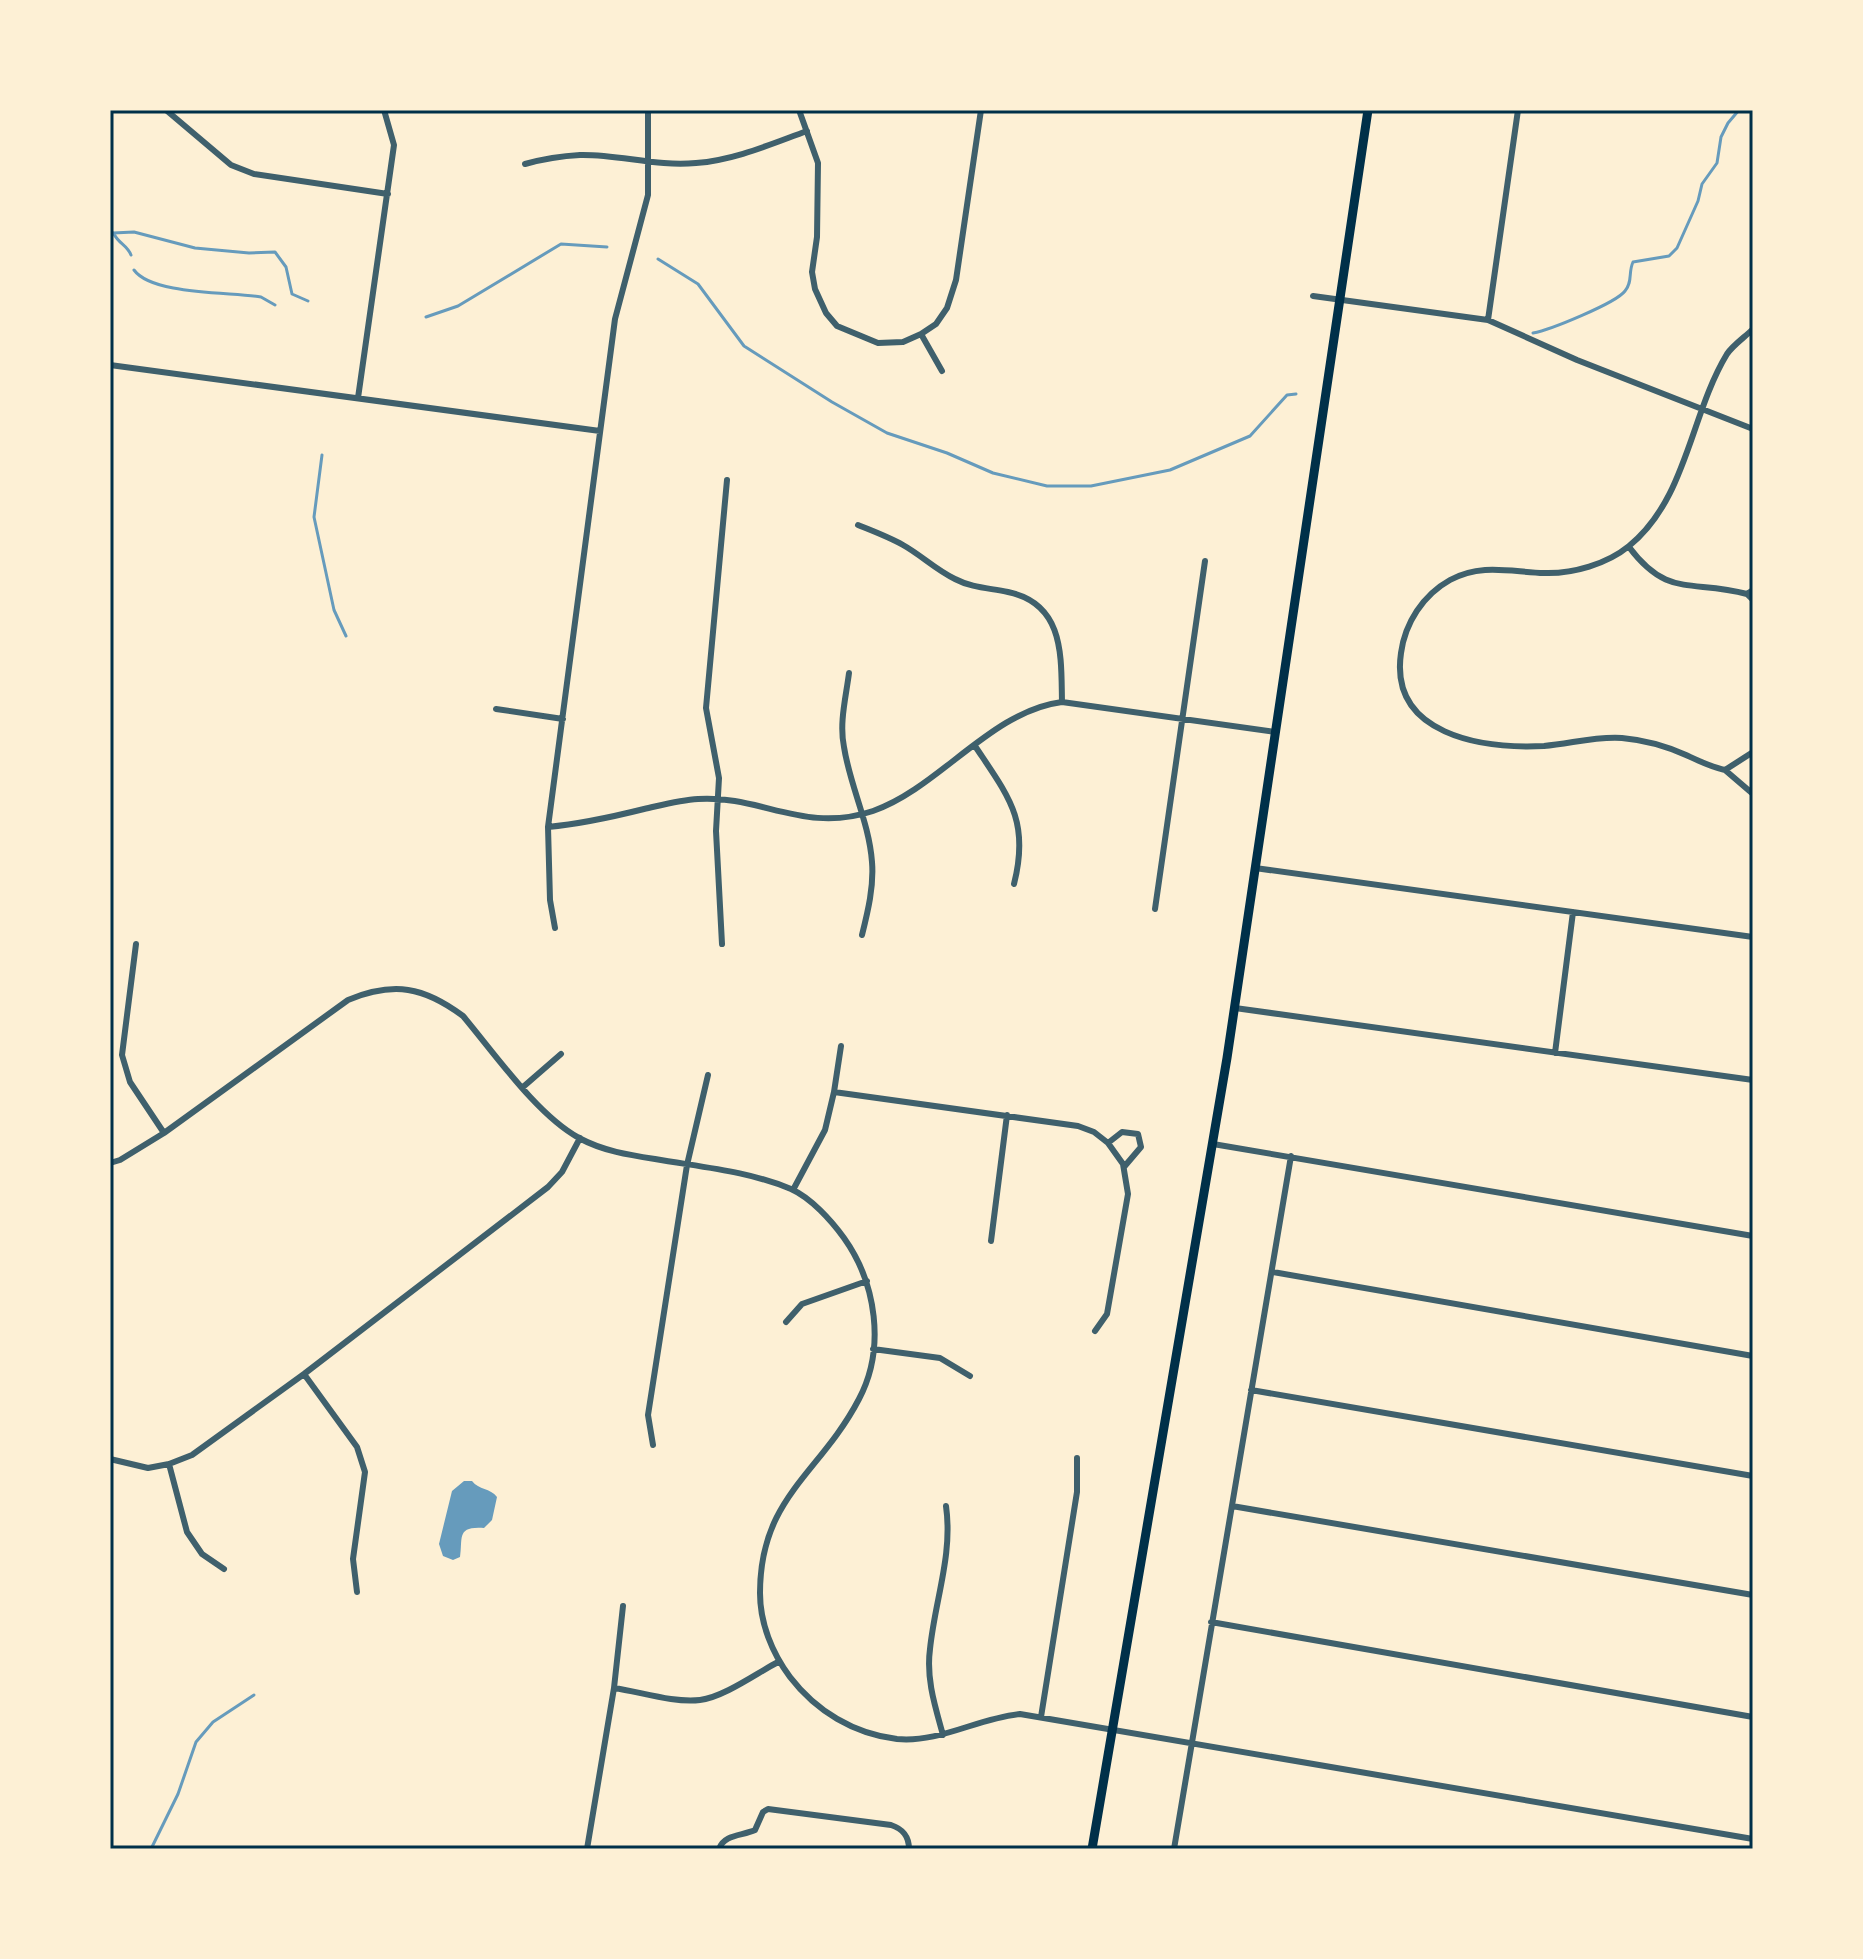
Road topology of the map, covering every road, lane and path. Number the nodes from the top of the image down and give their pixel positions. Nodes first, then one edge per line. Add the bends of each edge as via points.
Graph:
1 (166, 110) edge
2 (384, 110) edge
3 (648, 110) edge
4 (799, 110) edge
5 (981, 110) edge
6 (1368, 110) edge
7 (1518, 110) edge
8 (807, 131) junction
9 (650, 163) junction
10 (525, 164) dead end
11 (388, 194) junction
12 (1313, 296) dead end
13 (1340, 299) junction
14 (1488, 320) junction
15 (1753, 329) edge
16 (921, 334) junction
17 (110, 365) edge
18 (942, 371) dead end
19 (358, 398) junction
20 (1702, 408) junction
21 (1753, 429) edge
22 (600, 431) junction
23 (727, 480) dead end
24 (858, 525) dead end
25 (1629, 547) junction
26 (1205, 561) dead end
27 (1750, 592) edge
28 (1753, 600) edge
29 (849, 673) dead end
30 (1062, 702) junction
31 (496, 709) dead end
32 (563, 719) junction
33 (1183, 720) junction
34 (1275, 732) junction
35 (975, 746) junction
36 (1753, 752) edge
37 (1725, 770) junction
38 (1753, 794) edge
39 (718, 799) junction
40 (861, 814) junction
41 (548, 827) junction
42 (1255, 868) junction
43 (1014, 884) dead end
44 (1155, 909) dead end
45 (1573, 912) junction
46 (555, 928) dead end
47 (862, 935) dead end
48 (1753, 937) edge
49 (136, 944) dead end
50 (722, 944) dead end
51 (1235, 1008) junction
52 (841, 1046) dead end
53 (1555, 1053) junction
54 (561, 1054) dead end
55 (708, 1075) dead end
56 (1753, 1080) edge
57 (523, 1087) junction
58 (834, 1092) junction
59 (1007, 1115) junction
60 (164, 1133) junction
61 (580, 1138) junction
62 (1108, 1143) junction
63 (1213, 1144) junction
64 (1291, 1156) junction
65 (110, 1163) edge
66 (687, 1165) junction
67 (1124, 1167) junction
68 (793, 1190) junction
69 (1753, 1236) edge
70 (991, 1241) dead end
71 (1273, 1272) junction
72 (867, 1281) junction
73 (786, 1322) dead end
74 (1095, 1331) dead end
75 (873, 1349) junction
76 (1753, 1356) edge
77 (304, 1374) junction
78 (970, 1376) dead end
79 (1251, 1390) junction
80 (653, 1445) dead end
81 (1077, 1458) dead end
82 (110, 1459) edge
83 (169, 1464) junction
84 (1753, 1476) edge
85 (946, 1506) dead end
86 (1232, 1506) junction
87 (224, 1569) dead end
88 (357, 1592) dead end
89 (1753, 1595) edge
90 (623, 1606) dead end
91 (1211, 1622) junction
92 (778, 1662) junction
93 (614, 1688) junction
94 (1041, 1717) junction
95 (1753, 1717) edge
96 (1113, 1729) junction
97 (943, 1735) junction
98 (1191, 1743) junction
99 (1753, 1839) edge
100 (587, 1849) edge
101 (719, 1849) edge
102 (909, 1849) edge
103 (1092, 1849) edge
104 (1174, 1849) edge

1 - 11 street via 231,165 254,174
2 - 11 street via 394,145
3 - 9 street
4 - 8 street
5 - 16 street via 953,295 936,324
6 - 13 main road
7 - 14 street
8 - 9 street via 734,157 694,164
8 - 16 street via 819,179 812,272 826,313 837,326 878,343 903,342
9 - 10 street via 582,155
9 - 22 street via 643,219 615,319
11 - 19 street
12 - 13 street
13 - 14 street
13 - 34 main road
14 - 20 street
15 - 20 street via 1728,352
16 - 18 street
17 - 19 street
19 - 22 street
20 - 21 street
20 - 25 street via 1672,492
22 - 32 street
23 - 39 street via 706,708
24 - 30 street via 903,545 957,581 1026,597 1039,608 1056,631 1061,649
25 - 27 street via 1661,579
25 - 37 street via 1570,571 1488,568 1450,580 1426,598 1410,623 1401,650 1403,692 1427,723 1460,737 1518,746 1638,740
26 - 33 street
27 - 28 street
29 - 40 street via 843,739
30 - 33 street
30 - 35 street via 1026,711
31 - 32 street
32 - 41 street
33 - 34 street
33 - 44 street
34 - 42 main road
35 - 40 street via 885,806
35 - 43 street via 1016,813 1021,839
36 - 37 street
37 - 38 street
39 - 40 street via 813,818
39 - 41 street via 685,800
39 - 50 street
40 - 47 street via 872,862
41 - 46 street
42 - 45 street
42 - 51 main road
45 - 48 street
45 - 53 street
49 - 60 street via 122,1055 130,1082
51 - 53 street
51 - 63 main road
52 - 58 street
53 - 56 street
54 - 57 street
55 - 66 street
57 - 60 street via 446,1003 384,988 348,1000
57 - 61 street via 550,1119
58 - 59 street
58 - 68 street via 825,1130
59 - 62 street via 1086,1128
59 - 70 street
60 - 65 street
61 - 66 street via 625,1155
61 - 77 street via 548,1187
62 - 67 street
62 - 67 street via 1122,1132 1138,1134 1141,1147
63 - 64 street
63 - 96 main road
64 - 69 street
64 - 71 street
66 - 68 street
66 - 80 street via 648,1415
67 - 74 street via 1125,1214 1107,1314
68 - 72 street via 833,1224
71 - 76 street
71 - 79 street
72 - 73 street via 802,1304
72 - 75 street
75 - 78 street via 940,1358
75 - 92 street via 858,1401 783,1503 764,1547 761,1612
77 - 83 street via 192,1455
77 - 88 street via 362,1459 365,1472 353,1559
79 - 84 street
79 - 86 street
81 - 94 street via 1077,1492
82 - 83 street via 148,1468
83 - 87 street via 187,1532 202,1554
85 - 97 street via 950,1534 928,1679
86 - 89 street
86 - 91 street
90 - 93 street
91 - 95 street
91 - 98 street
92 - 93 street via 701,1700
92 - 97 street via 804,1695 857,1729 897,1739
93 - 100 street
94 - 96 street
94 - 97 street via 1000,1716
96 - 98 street
96 - 103 main road
98 - 99 street
98 - 104 street
101 - 102 street via 727,1837 755,1830 768,1809 891,1825 904,1832

